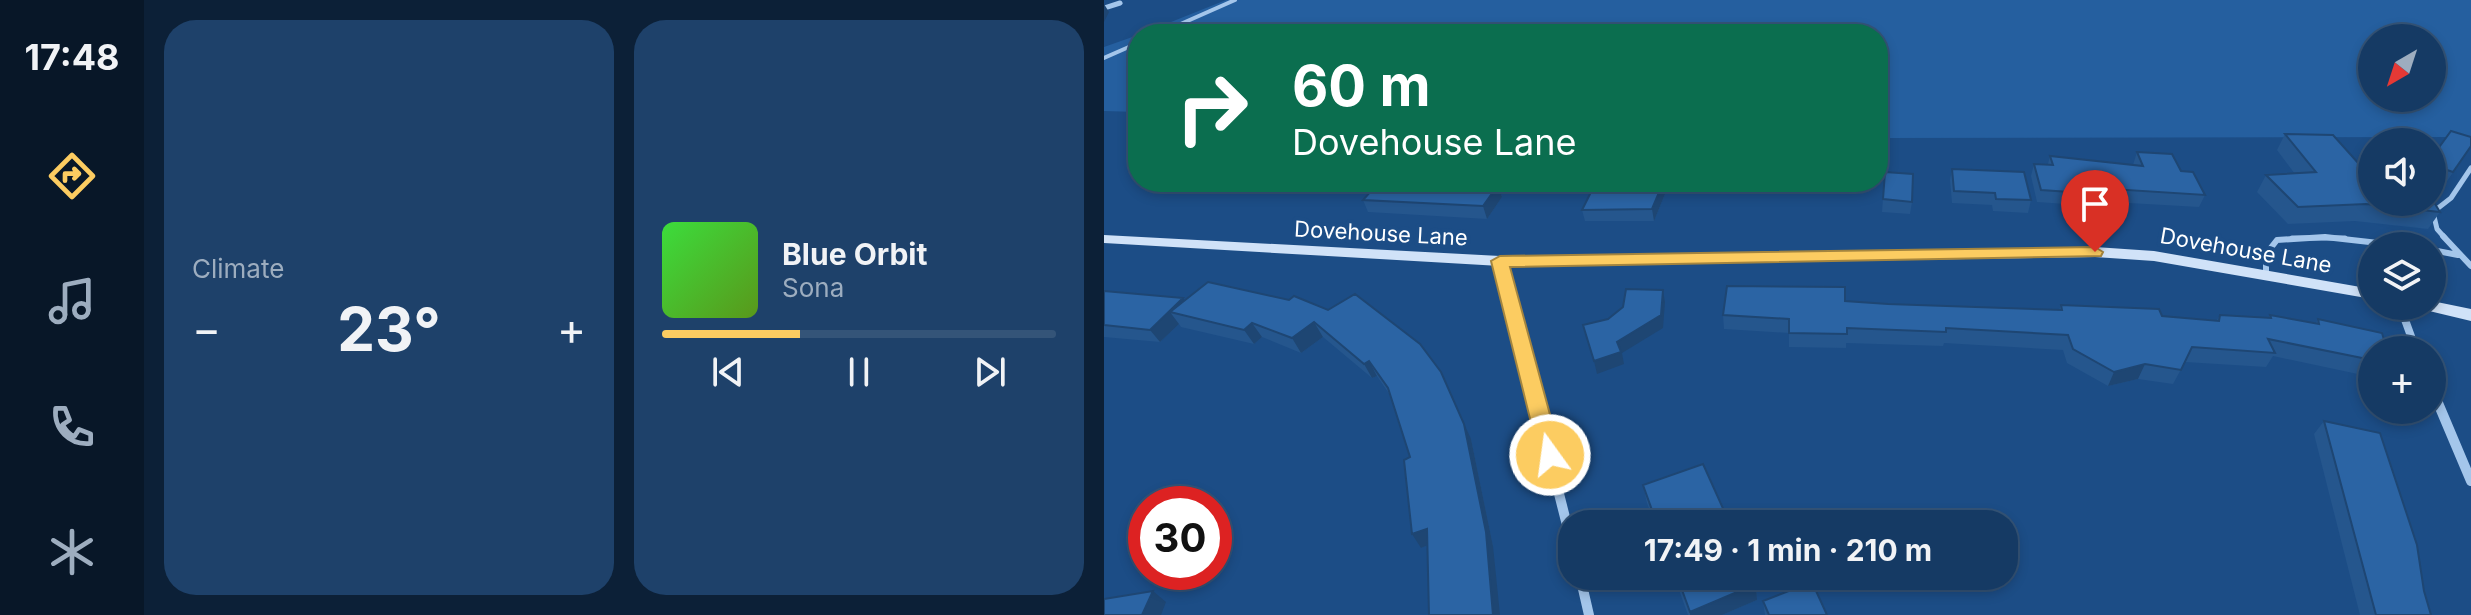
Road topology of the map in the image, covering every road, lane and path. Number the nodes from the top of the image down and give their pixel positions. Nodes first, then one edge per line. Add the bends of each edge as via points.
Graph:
1 (1235, 0) edge
2 (1120, 3) dead end
3 (1104, 8) edge
4 (1181, 24) edge
5 (1128, 47) edge
6 (1104, 58) edge
7 (2471, 168) edge
8 (1104, 239) edge
9 (2358, 239) edge
10 (2446, 253) edge
11 (2458, 255) junction
12 (1500, 261) junction
13 (2471, 266) edge
14 (2266, 275) junction
15 (2358, 291) edge
16 (2446, 309) edge
17 (2471, 315) edge
18 (2446, 422) edge
19 (2471, 481) edge
20 (1563, 510) edge
21 (1583, 590) edge
22 (1589, 615) edge

1 - 4 lane
2 - 3 street
5 - 6 lane
7 - 11 lane via 2451,198 2433,212 2437,229
8 - 12 street, Dovehouse Lane
9 - 14 lane via 2277,240 2266,254
10 - 11 lane
11 - 13 lane
12 - 14 street, Dovehouse Lane via 2095,252
12 - 20 street
14 - 15 street, Dovehouse Lane
16 - 17 street
18 - 19 street
21 - 22 street

